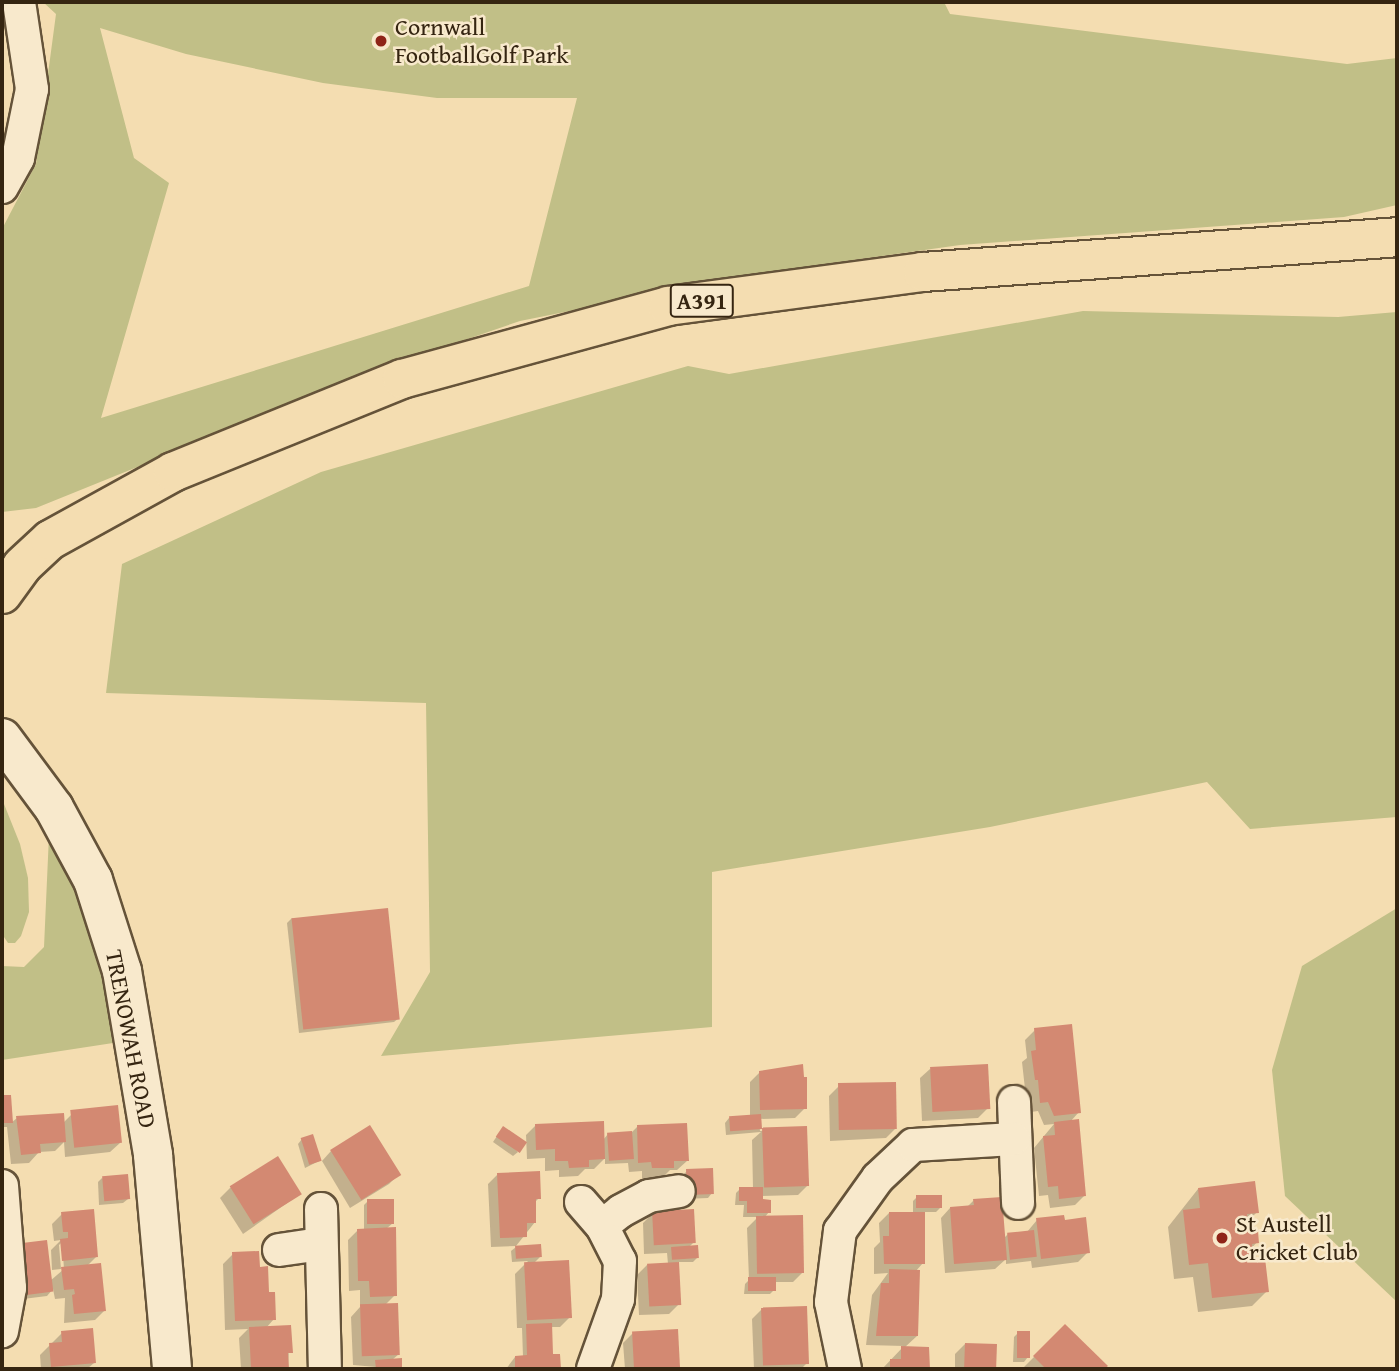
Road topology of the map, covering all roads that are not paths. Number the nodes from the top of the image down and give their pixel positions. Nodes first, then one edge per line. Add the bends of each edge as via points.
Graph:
1 (19, 2) edge
2 (2, 187) edge
3 (1397, 237) edge
4 (50, 540) junction
5 (2, 548) edge
6 (2, 594) edge
7 (2, 738) edge
8 (1014, 1102) dead end
9 (1014, 1139) junction
10 (2, 1186) edge
11 (679, 1191) dead end
12 (581, 1202) dead end
13 (1018, 1203) dead end
14 (321, 1209) dead end
15 (602, 1226) junction
16 (320, 1244) junction
17 (279, 1250) dead end
18 (2, 1331) edge
19 (172, 1369) edge
20 (325, 1369) edge
21 (593, 1369) edge
22 (845, 1369) edge

1 - 2 street via 33,89 18,158
3 - 4 highway, A391 via 923,272 668,306 402,379 173,472
4 - 5 highway, A391
4 - 6 highway, A391 via 22,566
7 - 19 street, TRENOWAH ROAD via 54,808 93,880 122,971 153,1155
8 - 9 street
9 - 13 street
9 - 22 street via 913,1145 878,1178 840,1231 831,1302
10 - 18 street via 10,1288
11 - 15 street via 649,1196
12 - 15 street
14 - 16 street
15 - 21 street via 620,1261 618,1299
16 - 17 street
16 - 20 street

